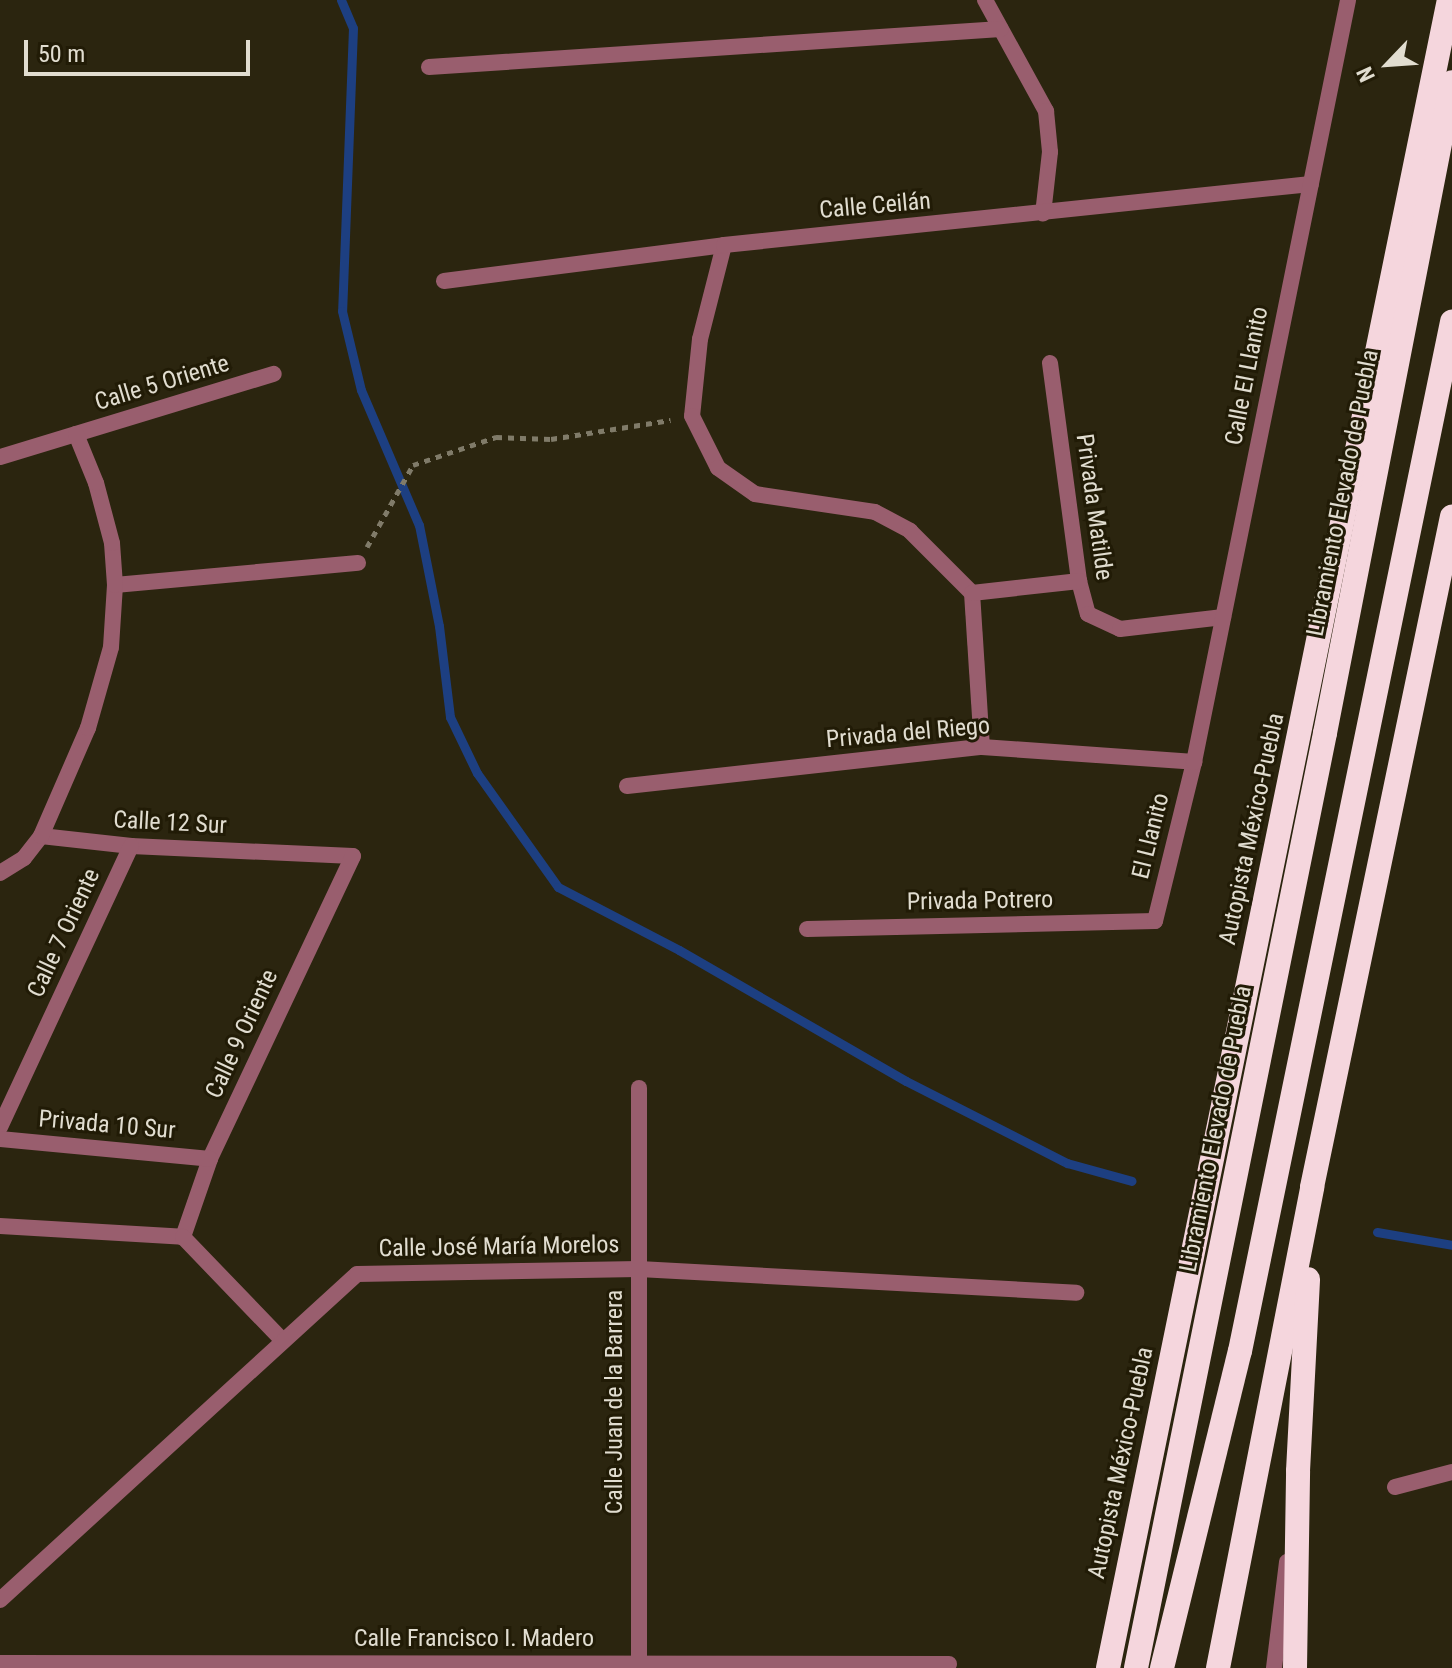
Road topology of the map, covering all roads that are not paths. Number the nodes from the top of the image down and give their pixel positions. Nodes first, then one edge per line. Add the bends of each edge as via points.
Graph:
1 (985, 0) edge
2 (1332, 0) edge
3 (1348, 0) edge
4 (1449, 0) edge
5 (1343, 20) junction
6 (1001, 29) junction
7 (429, 67) dead end
8 (1452, 82) edge
9 (1311, 184) junction
10 (1043, 214) junction
11 (724, 245) junction
12 (444, 281) dead end
13 (1452, 322) edge
14 (1050, 363) dead end
15 (274, 374) dead end
16 (76, 434) junction
17 (0, 457) edge
18 (1452, 516) edge
19 (358, 563) dead end
20 (1079, 581) junction
21 (115, 585) junction
22 (972, 593) junction
23 (1223, 617) junction
24 (982, 747) junction
25 (1194, 762) junction
26 (627, 786) dead end
27 (41, 836) junction
28 (131, 846) junction
29 (353, 856) joint
30 (0, 873) edge
31 (1155, 921) joint
32 (807, 929) dead end
33 (639, 1088) dead end
34 (0, 1127) edge
35 (0, 1139) edge
36 (210, 1159) junction
37 (1312, 1187) junction
38 (0, 1226) edge
39 (183, 1237) junction
40 (639, 1269) junction
41 (1076, 1293) dead end
42 (282, 1340) junction
43 (1298, 1471) junction
44 (1452, 1472) edge
45 (1395, 1487) dead end
46 (0, 1600) edge
47 (0, 1663) edge
48 (949, 1664) dead end
49 (639, 1665) edge
50 (1108, 1668) edge
51 (1136, 1668) edge
52 (1162, 1668) edge
53 (1218, 1668) edge
54 (1274, 1668) edge
55 (1295, 1668) edge

1 - 6 street
2 - 5 street
3 - 5 street, Calle El Llanito
4 - 50 highway, Autopista México-Puebla
5 - 9 street, Calle El Llanito
6 - 7 street
6 - 10 street via 1046,111 1050,152
8 - 51 highway, Libramiento Elevado de Puebla
9 - 10 street, Calle Ceilán
9 - 23 street, Calle El Llanito
10 - 11 street, Calle Ceilán
11 - 12 street, Calle Ceilán
11 - 22 street via 700,339 692,416 718,468 755,494 875,512 910,531
13 - 52 highway via 1240,1351
14 - 20 street, Privada Matilde
15 - 16 street, Calle 5 Oriente
16 - 17 street
16 - 21 street, Calle 5 Oriente via 112,543
18 - 37 highway
19 - 21 street
20 - 22 street
20 - 23 street, Privada Matilde via 1088,614 1111,627
21 - 27 street, Calle 5 Oriente via 102,688
22 - 24 street
23 - 25 street, Calle El Llanito
24 - 25 street, Privada del Riego
24 - 26 street, Privada del Riego
25 - 31 street, El Llanito
27 - 28 street, Calle 12 Sur
27 - 30 street via 24,858
28 - 29 street, Calle 12 Sur
28 - 34 street, Calle 7 Oriente
29 - 36 street, Calle 9 Oriente
31 - 32 street, Privada Potrero
33 - 40 street, Calle Juan de la Barrera
35 - 36 street, Privada 10 Sur
36 - 39 street, Calle 9 Oriente
37 - 43 highway
37 - 53 highway
38 - 39 street
39 - 42 street
40 - 41 street, Calle José María Morelos
40 - 42 street, Calle José María Morelos via 357,1274
40 - 49 street, Calle Juan de la Barrera
42 - 46 street, Calle José María Morelos
43 - 54 street
43 - 55 highway
44 - 45 street
47 - 49 street, Calle Francisco I. Madero
48 - 49 street, Calle Francisco I. Madero

